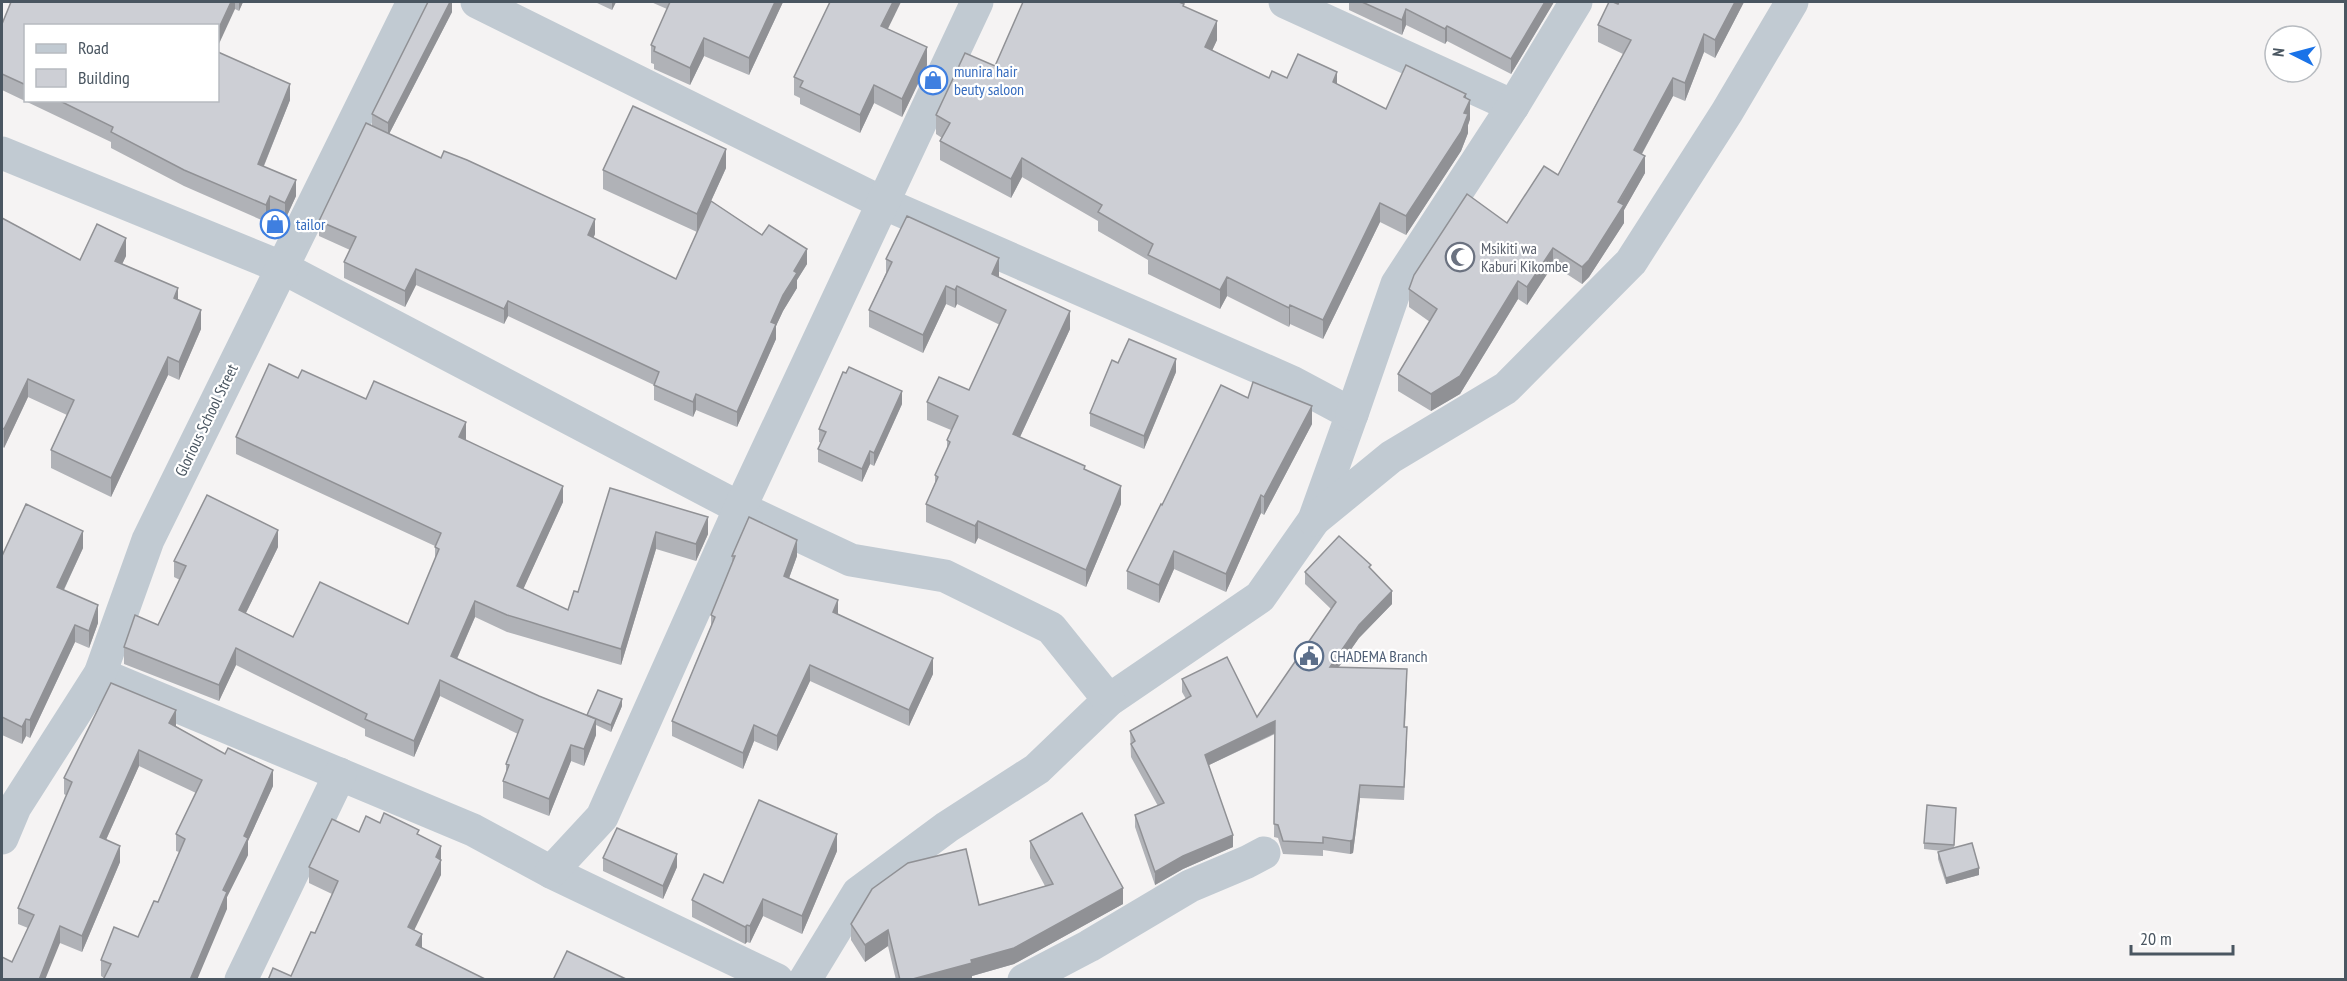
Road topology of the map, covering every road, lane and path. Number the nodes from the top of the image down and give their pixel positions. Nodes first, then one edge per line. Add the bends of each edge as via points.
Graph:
1 (413, 2) edge
2 (477, 2) edge
3 (978, 2) edge
4 (1285, 2) edge
5 (1576, 2) edge
6 (1792, 2) edge
7 (1513, 106) junction
8 (2, 153) edge
9 (884, 203) junction
10 (281, 267) junction
11 (1352, 414) junction
12 (740, 508) junction
13 (1314, 520) junction
14 (100, 674) junction
15 (1109, 700) junction
16 (340, 774) junction
17 (8, 804) edge
18 (2, 838) edge
19 (1264, 853) dead end
20 (551, 872) junction
21 (241, 980) edge
22 (777, 980) edge
23 (805, 980) edge
24 (1024, 980) edge

1 - 10 street, Glorious School Street
2 - 9 street
3 - 9 street
4 - 7 street
5 - 7 street
6 - 13 street via 1631,262 1506,388 1391,457
7 - 11 street via 1397,284
8 - 10 street
9 - 11 street via 1292,382
9 - 12 street
10 - 12 street
10 - 14 street, Glorious School Street via 148,540
11 - 13 street
12 - 15 street via 851,560 945,576 1051,628
12 - 20 street via 602,816
13 - 15 street via 1260,597
14 - 16 street
14 - 17 street, Glorious School Street
15 - 23 street via 1037,769 946,827 858,893
16 - 20 street via 473,830
16 - 21 street
17 - 18 street, Glorious School Street
19 - 24 street via 1190,886
20 - 22 street

